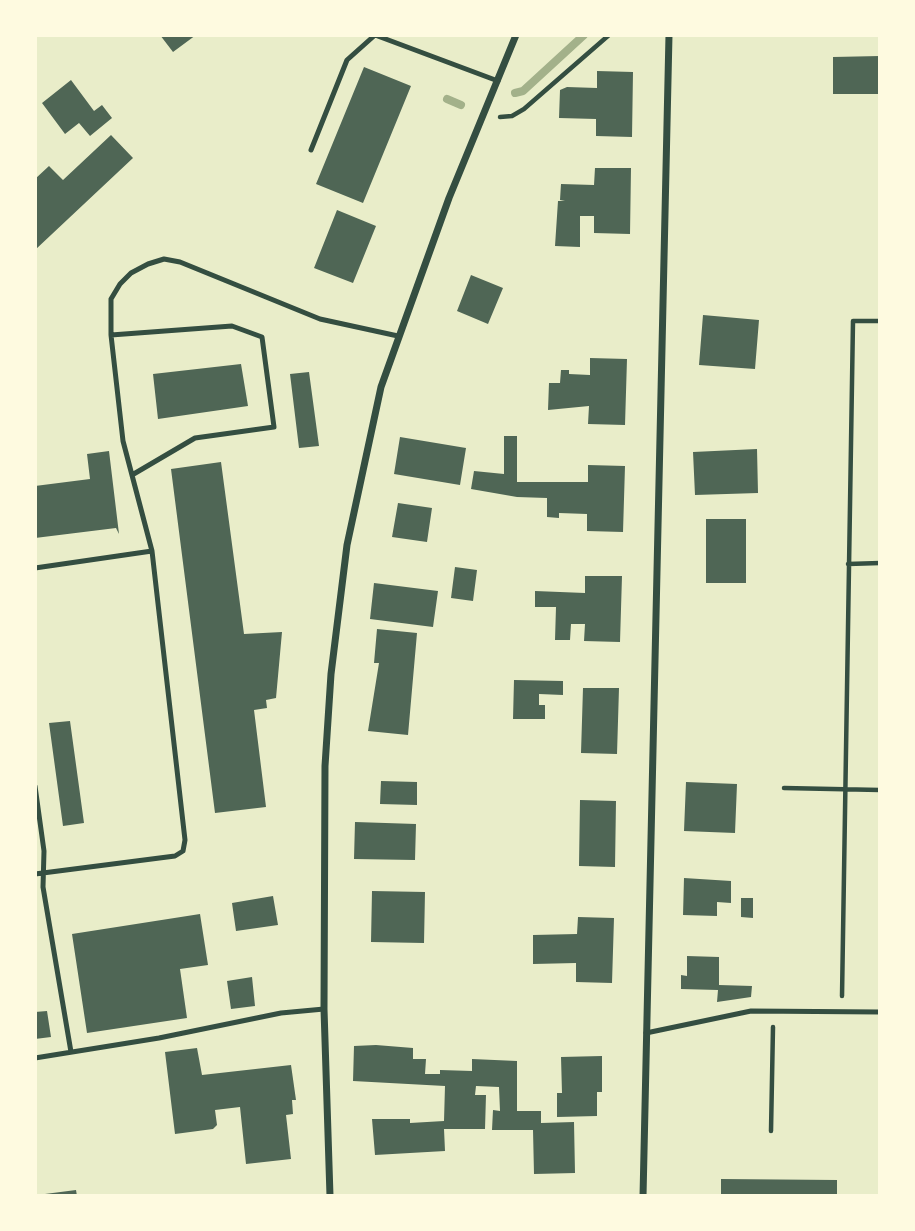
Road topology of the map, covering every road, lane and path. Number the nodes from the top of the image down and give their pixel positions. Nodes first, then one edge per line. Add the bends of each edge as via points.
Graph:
1 (516, 35) edge
2 (609, 35) edge
3 (669, 35) edge
4 (498, 81) junction
5 (483, 118) junction
6 (310, 150) dead end
7 (880, 321) edge
8 (111, 335) junction
9 (398, 336) junction
10 (132, 475) junction
11 (152, 551) junction
12 (880, 563) edge
13 (848, 564) junction
14 (35, 568) edge
15 (35, 786) edge
16 (784, 788) dead end
17 (845, 789) junction
18 (880, 790) edge
19 (43, 873) junction
20 (35, 874) edge
21 (324, 1009) junction
22 (773, 1009) junction
23 (842, 1011) junction
24 (880, 1012) edge
25 (646, 1033) junction
26 (71, 1052) junction
27 (35, 1058) edge
28 (771, 1131) dead end
29 (330, 1196) edge
30 (643, 1196) edge

1 - 4 street
2 - 5 path via 513,116
3 - 25 street
4 - 5 street
4 - 6 lane via 375,35 347,60
5 - 9 street
7 - 13 path via 853,321
8 - 9 lane via 111,299 120,284 131,272 164,259 320,319
8 - 10 lane via 122,441
8 - 10 lane via 232,326 262,337 274,427 195,438
9 - 21 street via 362,468 337,615 325,766
10 - 11 lane
11 - 14 lane
11 - 19 lane via 183,851 175,856
12 - 13 path
13 - 17 path
15 - 19 lane
16 - 17 path
17 - 18 path
17 - 23 path
19 - 20 lane
19 - 26 lane
21 - 26 lane
21 - 29 street
22 - 23 lane
22 - 25 lane
22 - 28 path
23 - 24 lane
25 - 30 street
26 - 27 lane

